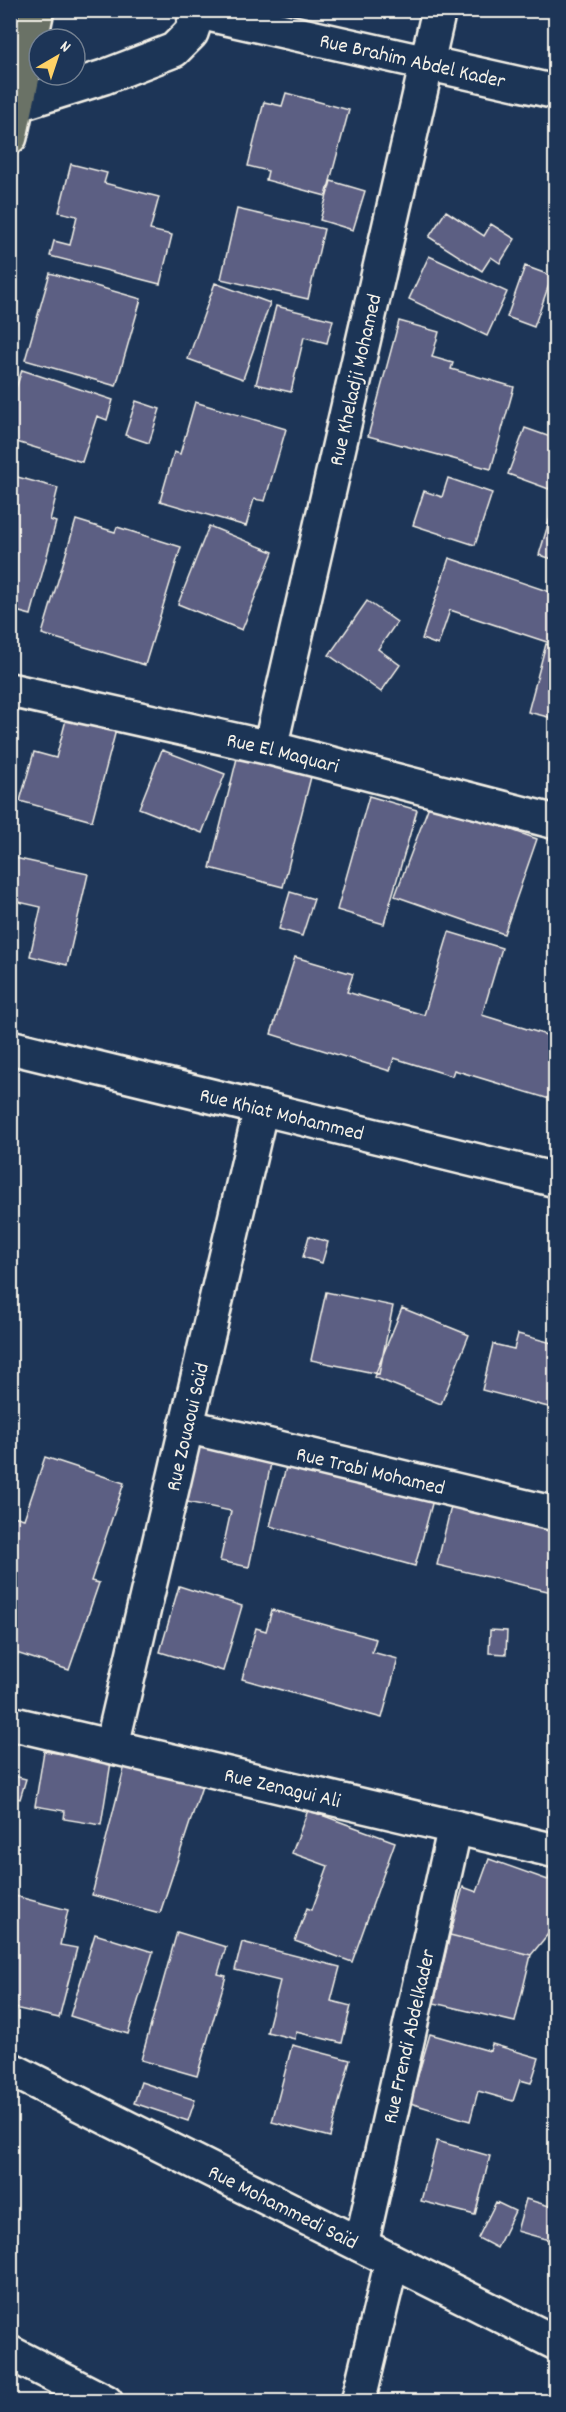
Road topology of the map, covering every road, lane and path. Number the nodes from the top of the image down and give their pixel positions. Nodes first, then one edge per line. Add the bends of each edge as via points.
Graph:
1 (37, 10) edge
2 (439, 10) edge
3 (199, 11) edge
4 (427, 63) junction
5 (555, 92) edge
6 (18, 104) junction
7 (10, 137) edge
8 (10, 690) edge
9 (270, 748) junction
10 (555, 822) edge
11 (10, 1047) edge
12 (261, 1108) junction
13 (555, 1180) edge
14 (186, 1426) junction
15 (555, 1514) edge
16 (10, 1723) edge
17 (112, 1746) junction
18 (455, 1827) junction
19 (555, 1851) edge
20 (10, 2069) edge
21 (361, 2245) junction
22 (392, 2261) junction
23 (555, 2343) edge
24 (10, 2353) edge
25 (102, 2401) edge
26 (358, 2402) edge

1 - 6 main road
2 - 4 street, Rue Kheladji Mohamed
3 - 4 street, Rue Brahim Abdel Kader
3 - 6 street, Rue Brahim Abdel Kader via 191,33 174,50
4 - 5 street, Rue Brahim Abdel Kader
4 - 9 street, Rue Kheladji Mohamed
6 - 7 main road
8 - 9 street, Rue El Maquari
9 - 10 street, Rue El Maquari
11 - 12 street, Rue Khiat Mohammed
12 - 13 street, Rue Khiat Mohammed
12 - 14 street, Rue Zouaoui Saïd
14 - 15 street, Rue Trabi Mohamed
14 - 17 street, Rue Zouaoui Saïd
16 - 17 street, Rue Zenagui Ali
17 - 18 street, Rue Zenagui Ali
18 - 19 street, Rue Zenagui Ali
18 - 21 street, Rue Frendi Abdelkader
20 - 21 street, Rue Mohammedi Saïd
21 - 22 street, Rue Mohammedi Saïd
22 - 23 street, Rue Mohammedi Saïd
22 - 26 street
24 - 25 street

